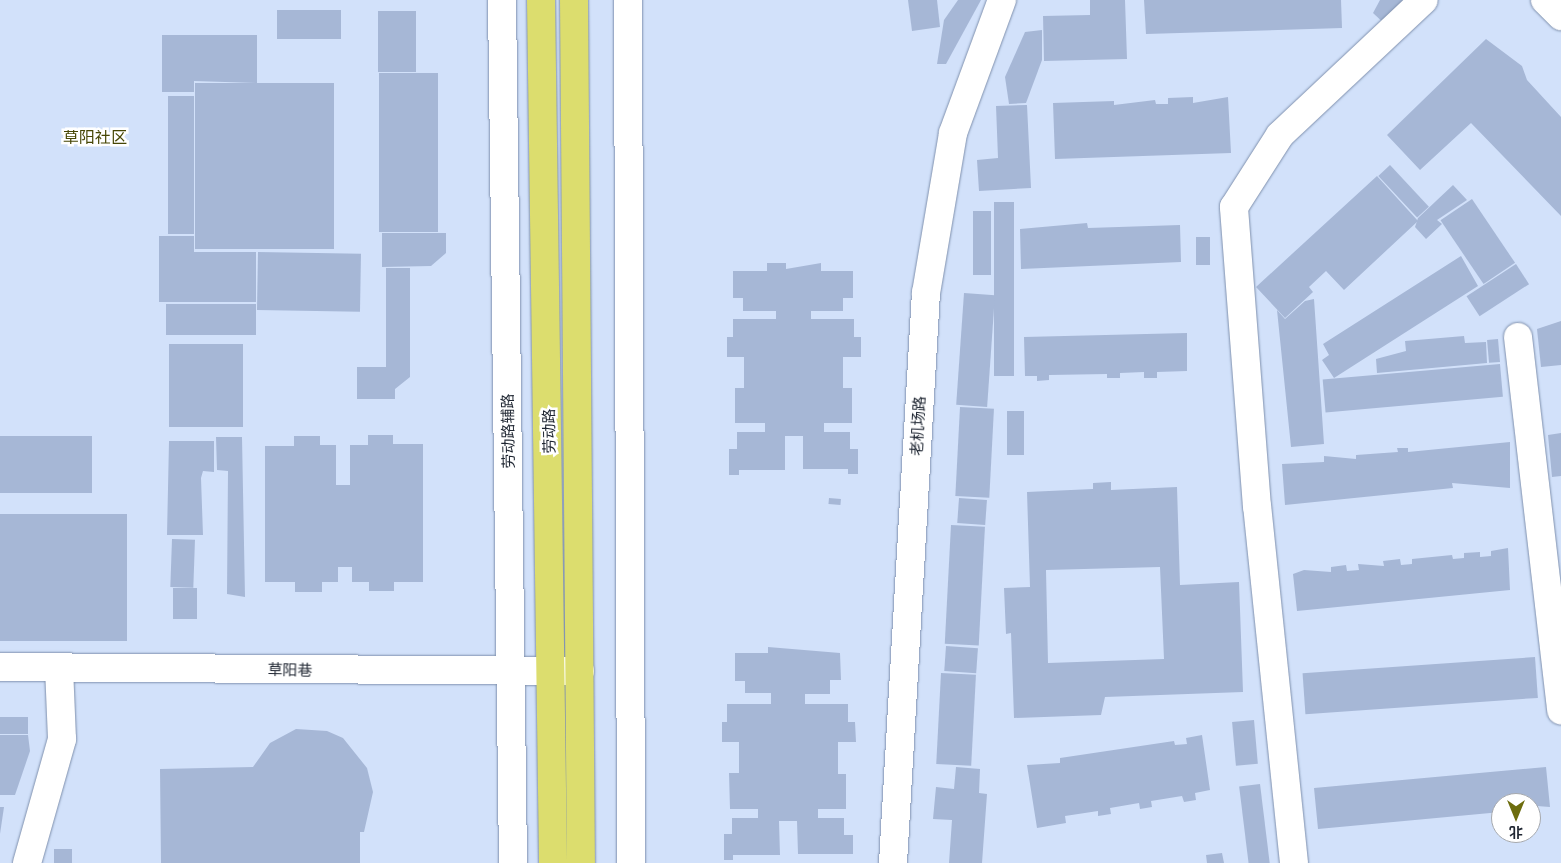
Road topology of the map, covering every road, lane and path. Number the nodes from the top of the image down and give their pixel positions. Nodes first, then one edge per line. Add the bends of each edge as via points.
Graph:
1 (502, 0) edge
2 (541, 0) edge
3 (574, 0) edge
4 (628, 0) edge
5 (1002, 0) edge
6 (1424, 0) edge
7 (1545, 0) edge
8 (1561, 16) edge
9 (1518, 338) dead end
10 (0, 667) edge
11 (59, 668) junction
12 (580, 671) junction
13 (512, 673) junction
14 (552, 674) junction
15 (1561, 711) edge
16 (27, 863) edge
17 (513, 863) edge
18 (553, 863) edge
19 (581, 863) edge
20 (631, 863) edge
21 (893, 863) edge
22 (1294, 863) edge

1 - 13 street, 劳动路辅路
2 - 14 main road, 劳动路
3 - 12 main road, 劳动路
4 - 20 street
5 - 21 street, 老机场路 via 953,133 926,293
6 - 22 street via 1280,135 1234,207 1257,507
7 - 8 street
9 - 15 street
10 - 11 street, 草阳巷
11 - 13 street, 草阳巷
11 - 16 street via 62,739
12 - 14 street, 草阳巷
12 - 19 main road, 劳动路
13 - 14 street, 草阳巷
13 - 17 street, 劳动路辅路
14 - 18 main road, 劳动路

